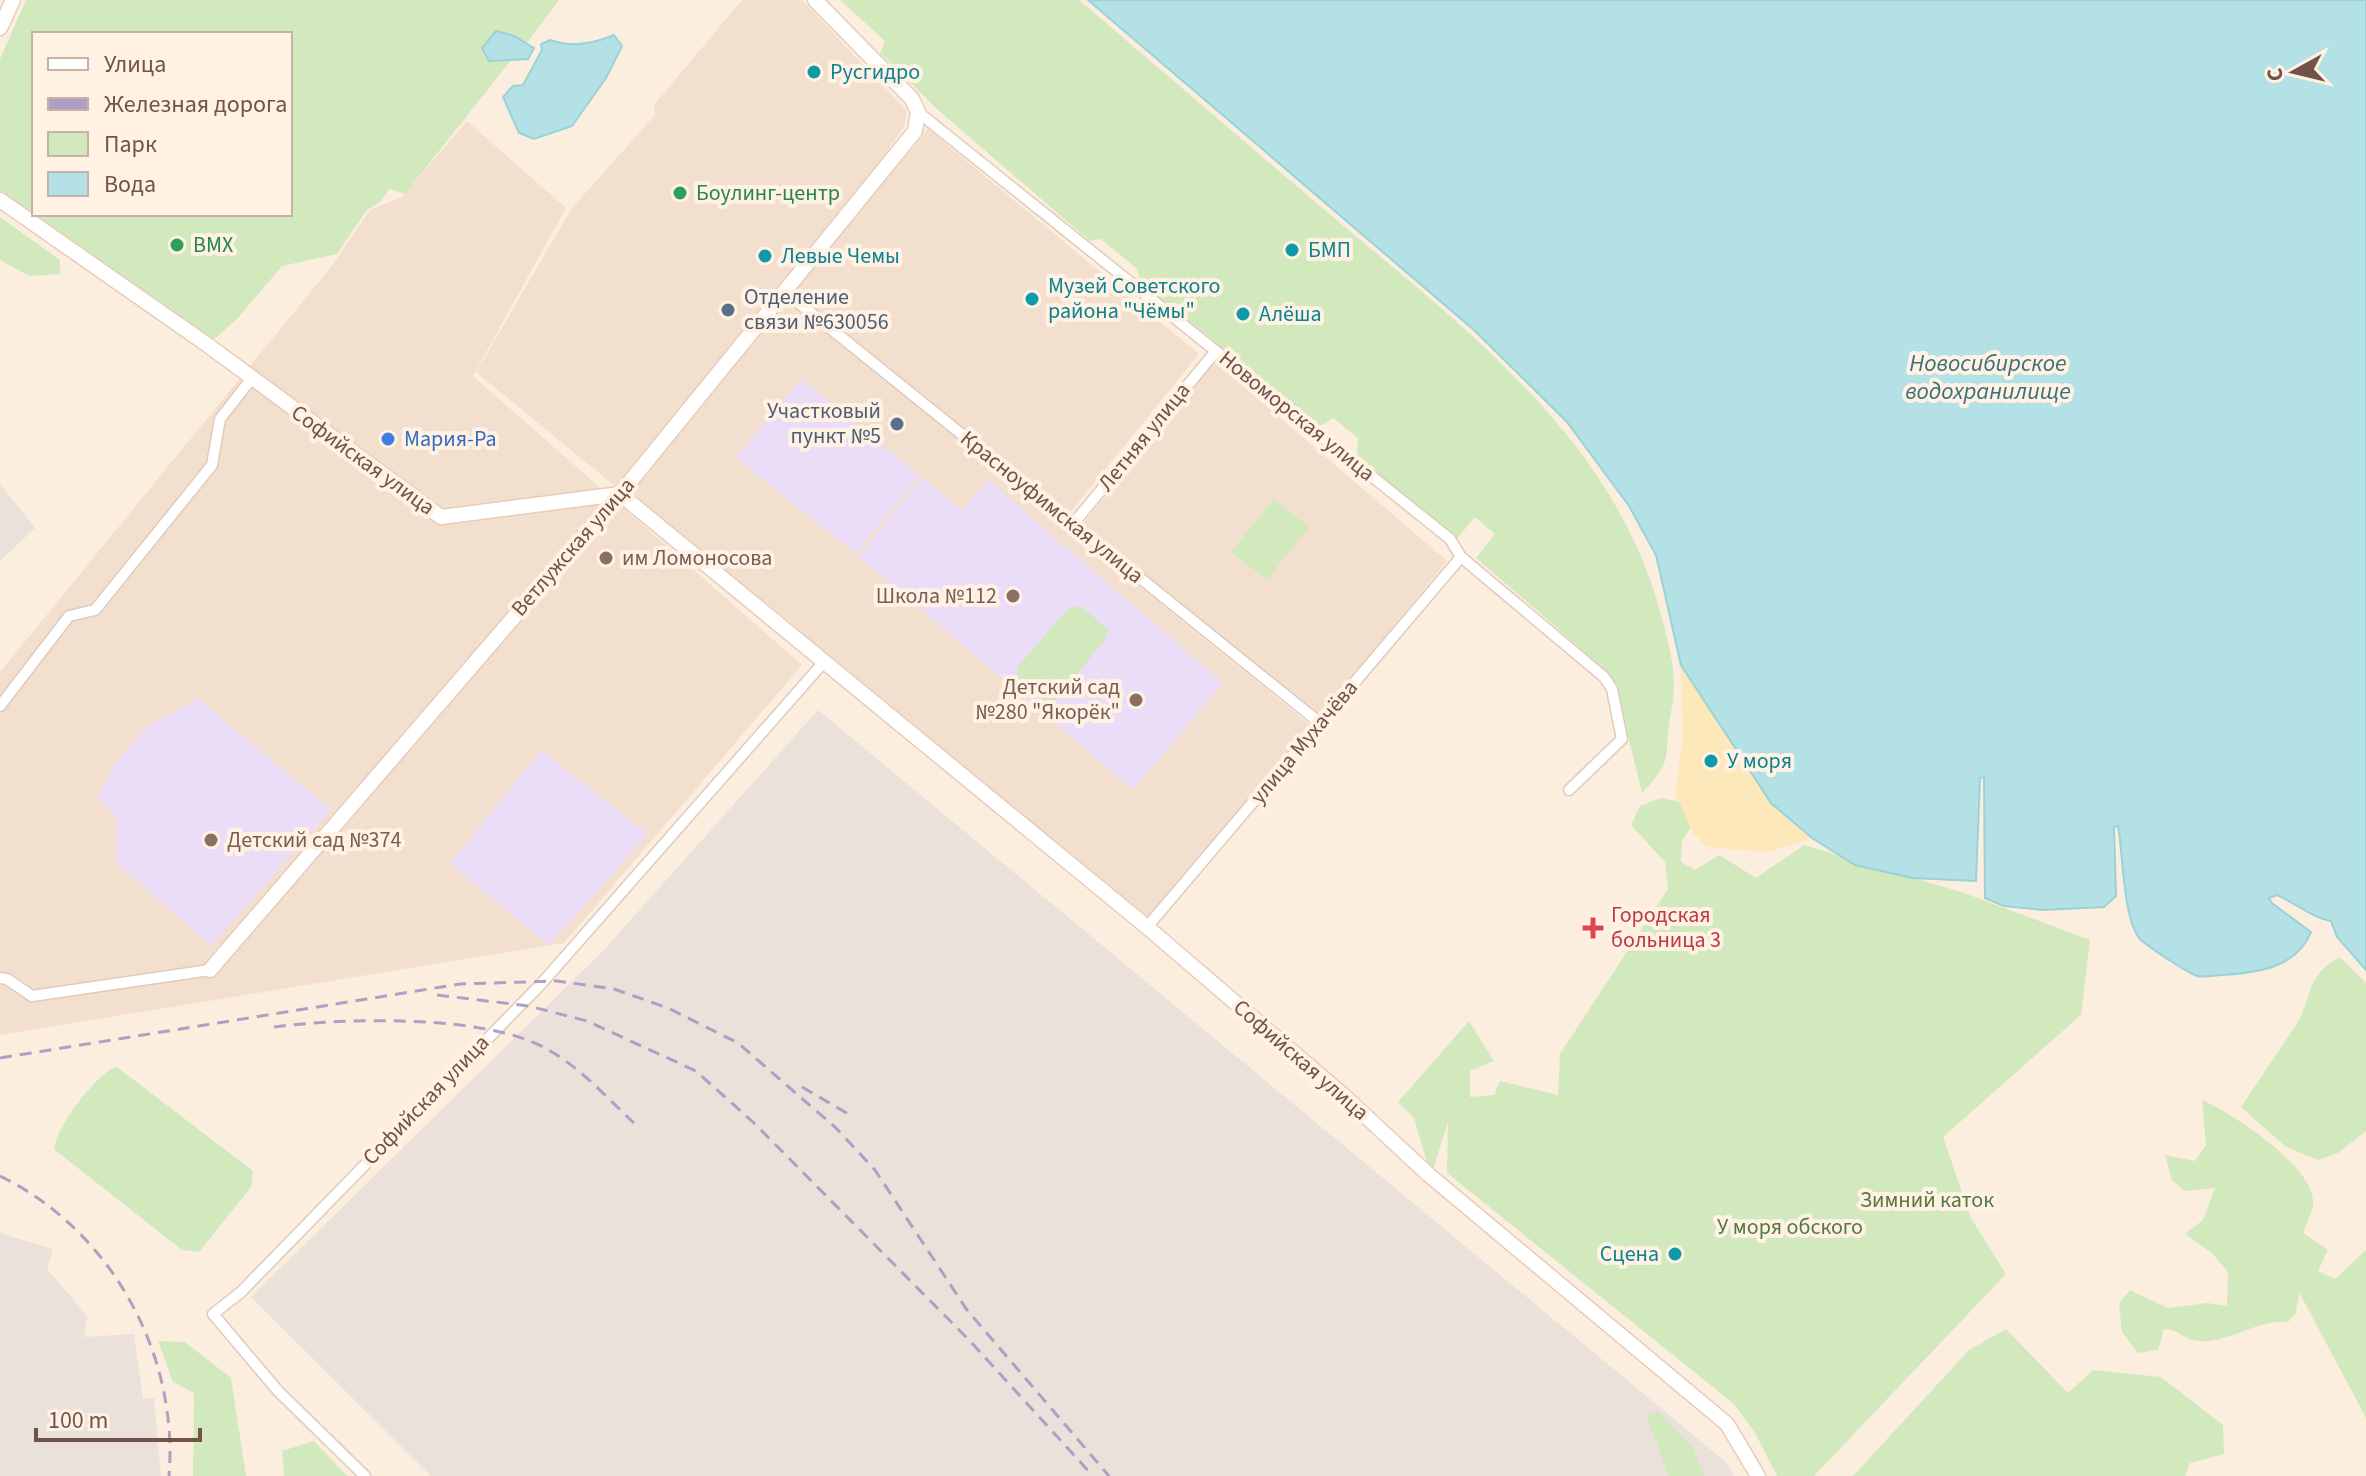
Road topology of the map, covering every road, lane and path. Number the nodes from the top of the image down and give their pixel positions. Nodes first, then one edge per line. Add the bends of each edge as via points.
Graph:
1 (13, 0) edge
2 (815, 0) edge
3 (0, 28) edge
4 (918, 112) junction
5 (0, 200) edge
6 (784, 291) junction
7 (1216, 351) junction
8 (252, 378) junction
9 (620, 494) junction
10 (1073, 524) junction
11 (1461, 557) junction
12 (823, 663) junction
13 (0, 706) edge
14 (1320, 723) junction
15 (1569, 790) dead end
16 (1147, 927) junction
17 (210, 970) joint
18 (0, 978) edge
19 (365, 1476) edge
20 (1758, 1476) edge

1 - 3 main road
2 - 4 main road, Новоморская улица via 912,99
4 - 6 main road, Ветлужская улица via 915,131 893,161
4 - 7 street, Новоморская улица
5 - 8 main road, Софийская улица
6 - 9 main road, Ветлужская улица
6 - 10 street, Красноуфимская улица
7 - 10 street, Летняя улица
7 - 11 street, Новоморская улица via 1450,539
8 - 9 main road, Софийская улица via 441,517
8 - 13 street via 220,419 212,465 95,610 69,616
9 - 12 main road, Софийская улица
9 - 17 main road, Ветлужская улица
10 - 14 street, Красноуфимская улица
11 - 14 street, улица Мухачёва
11 - 15 street, Новоморская улица via 1578,652 1612,689 1622,739
12 - 16 main road, Софийская улица
12 - 19 street, Софийская улица via 545,980 241,1292 213,1314 278,1391
14 - 16 street, улица Мухачёва
16 - 20 main road, Софийская улица via 1429,1175 1727,1424
17 - 18 street via 32,996

